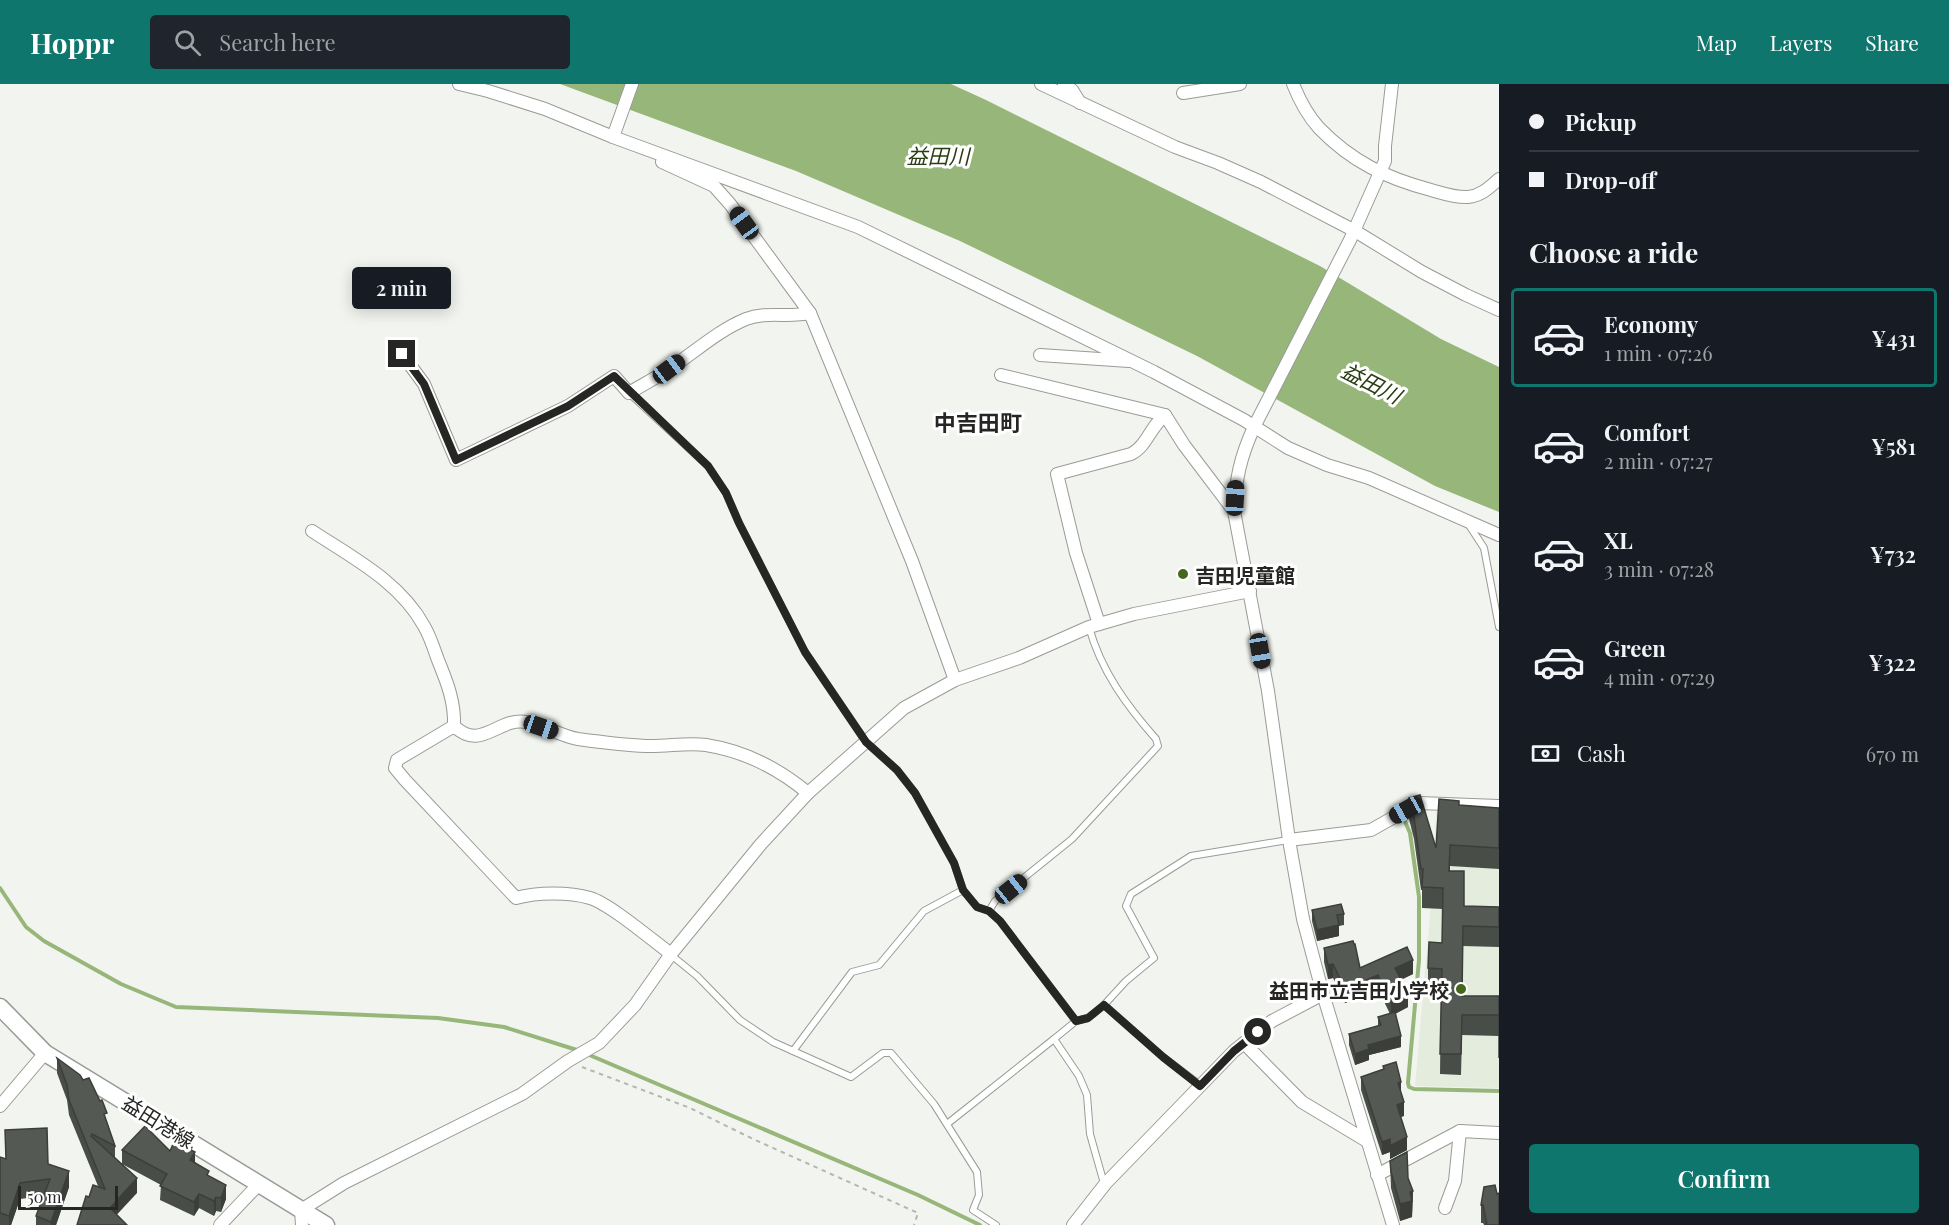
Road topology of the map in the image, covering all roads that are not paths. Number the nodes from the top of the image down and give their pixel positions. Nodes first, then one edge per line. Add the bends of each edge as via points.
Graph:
1 (459, 84) edge
2 (632, 84) edge
3 (1041, 84) edge
4 (1064, 84) edge
5 (1240, 84) edge
6 (1293, 84) edge
7 (1392, 84) edge
8 (1183, 93) dead end
9 (1080, 103) junction
10 (614, 132) junction
11 (646, 148) junction
12 (1380, 174) junction
13 (1499, 179) edge
14 (1352, 235) junction
15 (1499, 310) edge
16 (810, 313) junction
17 (402, 354) dead end
18 (1040, 356) dead end
19 (1134, 362) junction
20 (1001, 375) dead end
21 (629, 393) junction
22 (1165, 416) junction
23 (1256, 422) junction
24 (1234, 511) junction
25 (1466, 519) junction
26 (312, 531) dead end
27 (1499, 535) edge
28 (1250, 591) junction
29 (1094, 626) junction
30 (1499, 627) edge
31 (955, 680) junction
32 (454, 726) junction
33 (866, 742) junction
34 (808, 793) junction
35 (1499, 806) edge
36 (1289, 840) junction
37 (963, 890) junction
38 (989, 911) junction
39 (670, 954) junction
40 (1323, 994) junction
41 (1104, 1005) junction
42 (0, 1007) edge
43 (1076, 1021) junction
44 (1054, 1039) junction
45 (1244, 1043) junction
46 (793, 1051) junction
47 (45, 1053) junction
48 (1200, 1086) junction
49 (0, 1106) edge
50 (947, 1124) junction
51 (1460, 1131) junction
52 (1499, 1133) edge
53 (1367, 1141) junction
54 (1377, 1175) junction
55 (1106, 1183) junction
56 (259, 1184) junction
57 (1445, 1208) dead end
58 (301, 1217) edge
59 (220, 1225) edge
60 (326, 1225) edge
61 (996, 1225) edge
62 (1072, 1225) edge
63 (1393, 1225) edge

1 - 10 street
2 - 10 street
3 - 9 street
4 - 9 street
5 - 8 street
6 - 12 street via 1317,126
7 - 12 street via 1385,161
9 - 14 street via 1260,182
10 - 11 street
11 - 16 street via 655,159 714,186
11 - 19 street via 858,227
12 - 13 street via 1468,197 1487,190
12 - 14 street
14 - 15 street
14 - 23 street
16 - 21 street via 745,319
16 - 31 street via 912,561
17 - 21 street via 424,384 456,460 568,406 614,376
18 - 19 street
19 - 23 street via 1244,420
20 - 22 street
21 - 33 lane via 708,466 726,493 805,652
22 - 24 street
22 - 29 street via 1155,423 1139,450 1057,474
23 - 24 street via 1242,454
23 - 25 street via 1288,448
24 - 28 street
25 - 27 street
25 - 30 lane via 1484,548
26 - 32 street via 381,576 424,625 446,678 455,709
28 - 29 street
28 - 36 street
29 - 31 street
29 - 38 lane via 1095,649 1104,667 1158,746 1072,839 995,901
31 - 33 street via 904,708
32 - 34 street via 462,734 474,737 525,721 575,738 646,746 705,744 757,760
32 - 39 street via 397,760 395,768 516,898 553,893 591,898
33 - 34 street
33 - 37 lane via 915,793 954,863
34 - 39 street via 760,844
35 - 36 street via 1419,803 1371,830
36 - 40 street via 1303,919
36 - 41 lane via 1191,856 1131,894 1126,906 1154,958
37 - 38 lane via 977,907
37 - 46 lane via 924,910 879,965 852,972
38 - 43 lane
39 - 46 lane via 740,1020
39 - 58 street via 635,1005 599,1043 522,1094 344,1183
40 - 45 street via 1272,1021
40 - 53 street
41 - 43 lane via 1088,1018
41 - 48 lane
42 - 47 main road, 益田港線
43 - 44 lane
44 - 50 lane
44 - 55 lane via 1087,1095 1090,1134
45 - 48 street
45 - 53 street via 1302,1102
46 - 50 lane via 851,1077 884,1053 891,1053
47 - 49 street
47 - 56 main road, 益田港線
48 - 55 street
50 - 61 lane via 977,1172 979,1195 973,1210
51 - 52 street
51 - 54 street
51 - 57 street via 1455,1181
53 - 54 street
54 - 63 street
55 - 62 street
56 - 58 main road, 益田港線
56 - 59 street
58 - 60 main road, 益田港線

